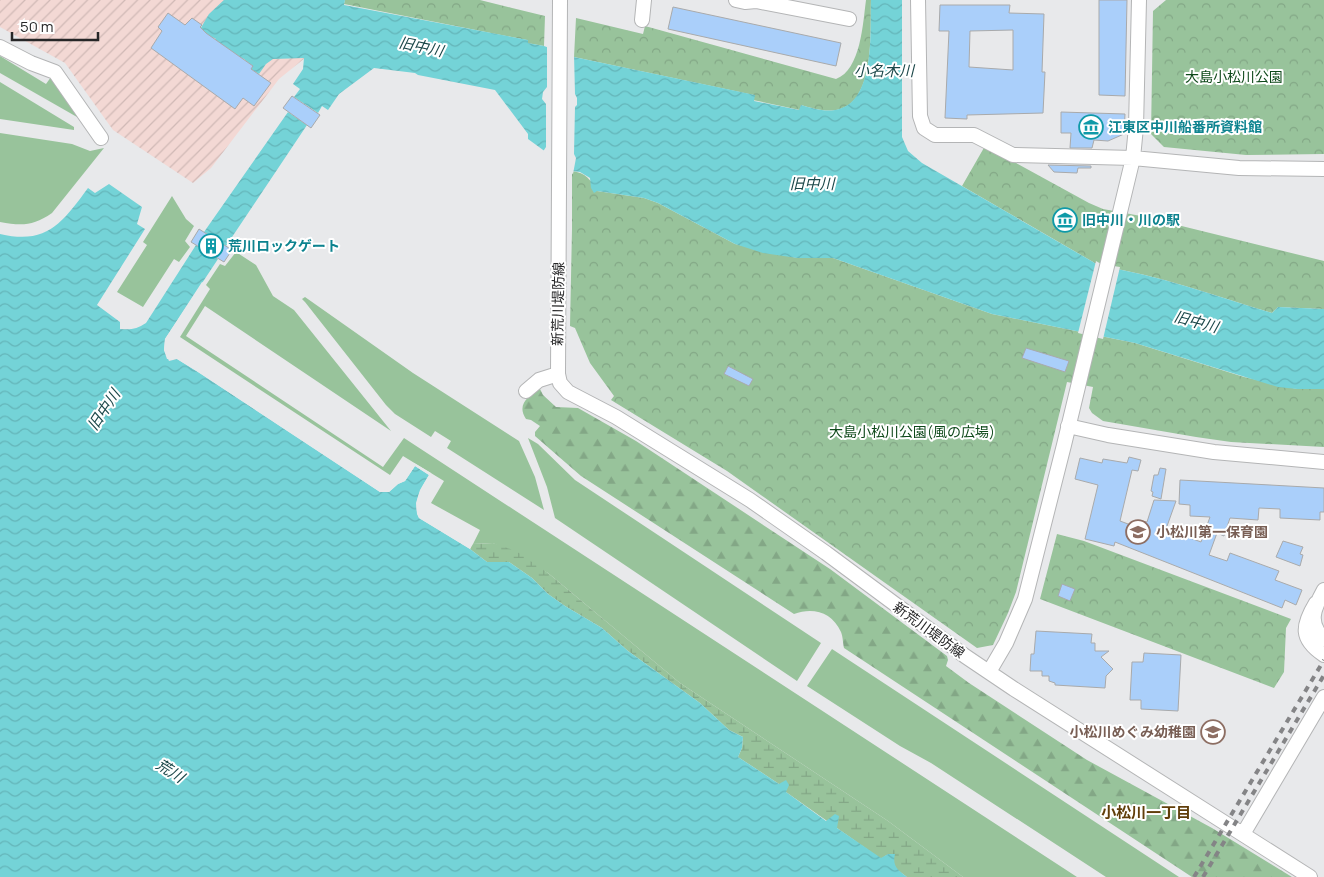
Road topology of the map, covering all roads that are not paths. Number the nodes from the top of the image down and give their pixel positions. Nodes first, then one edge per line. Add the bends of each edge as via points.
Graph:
1 (560, 0) edge
2 (644, 0) edge
3 (918, 0) edge
4 (1139, 0) edge
5 (742, 1) edge
6 (849, 19) dead end
7 (642, 20) dead end
8 (0, 46) edge
9 (100, 138) dead end
10 (1133, 158) junction
11 (1324, 169) edge
12 (558, 374) junction
13 (526, 391) dead end
14 (1068, 426) junction
15 (1324, 462) edge
16 (1324, 590) edge
17 (1316, 604) junction
18 (1324, 639) edge
19 (1324, 655) edge
20 (989, 672) junction
21 (1324, 697) edge
22 (1244, 834) junction
23 (1310, 877) edge

1 - 12 street, 新荒川堤防線
2 - 7 street
3 - 10 street via 920,116 924,128 935,136 974,135 1013,155
4 - 10 street
5 - 6 street
8 - 9 street via 55,72
10 - 11 street via 1239,168
10 - 14 street
12 - 13 street via 539,380
12 - 20 street, 新荒川堤防線 via 560,383 568,392 640,431 750,500
14 - 15 street via 1214,452
14 - 20 street via 1025,599
16 - 17 street
17 - 18 street via 1314,625
17 - 19 street via 1306,622 1306,638
20 - 22 street, 新荒川堤防線
21 - 22 street
22 - 23 street, 新荒川堤防線

